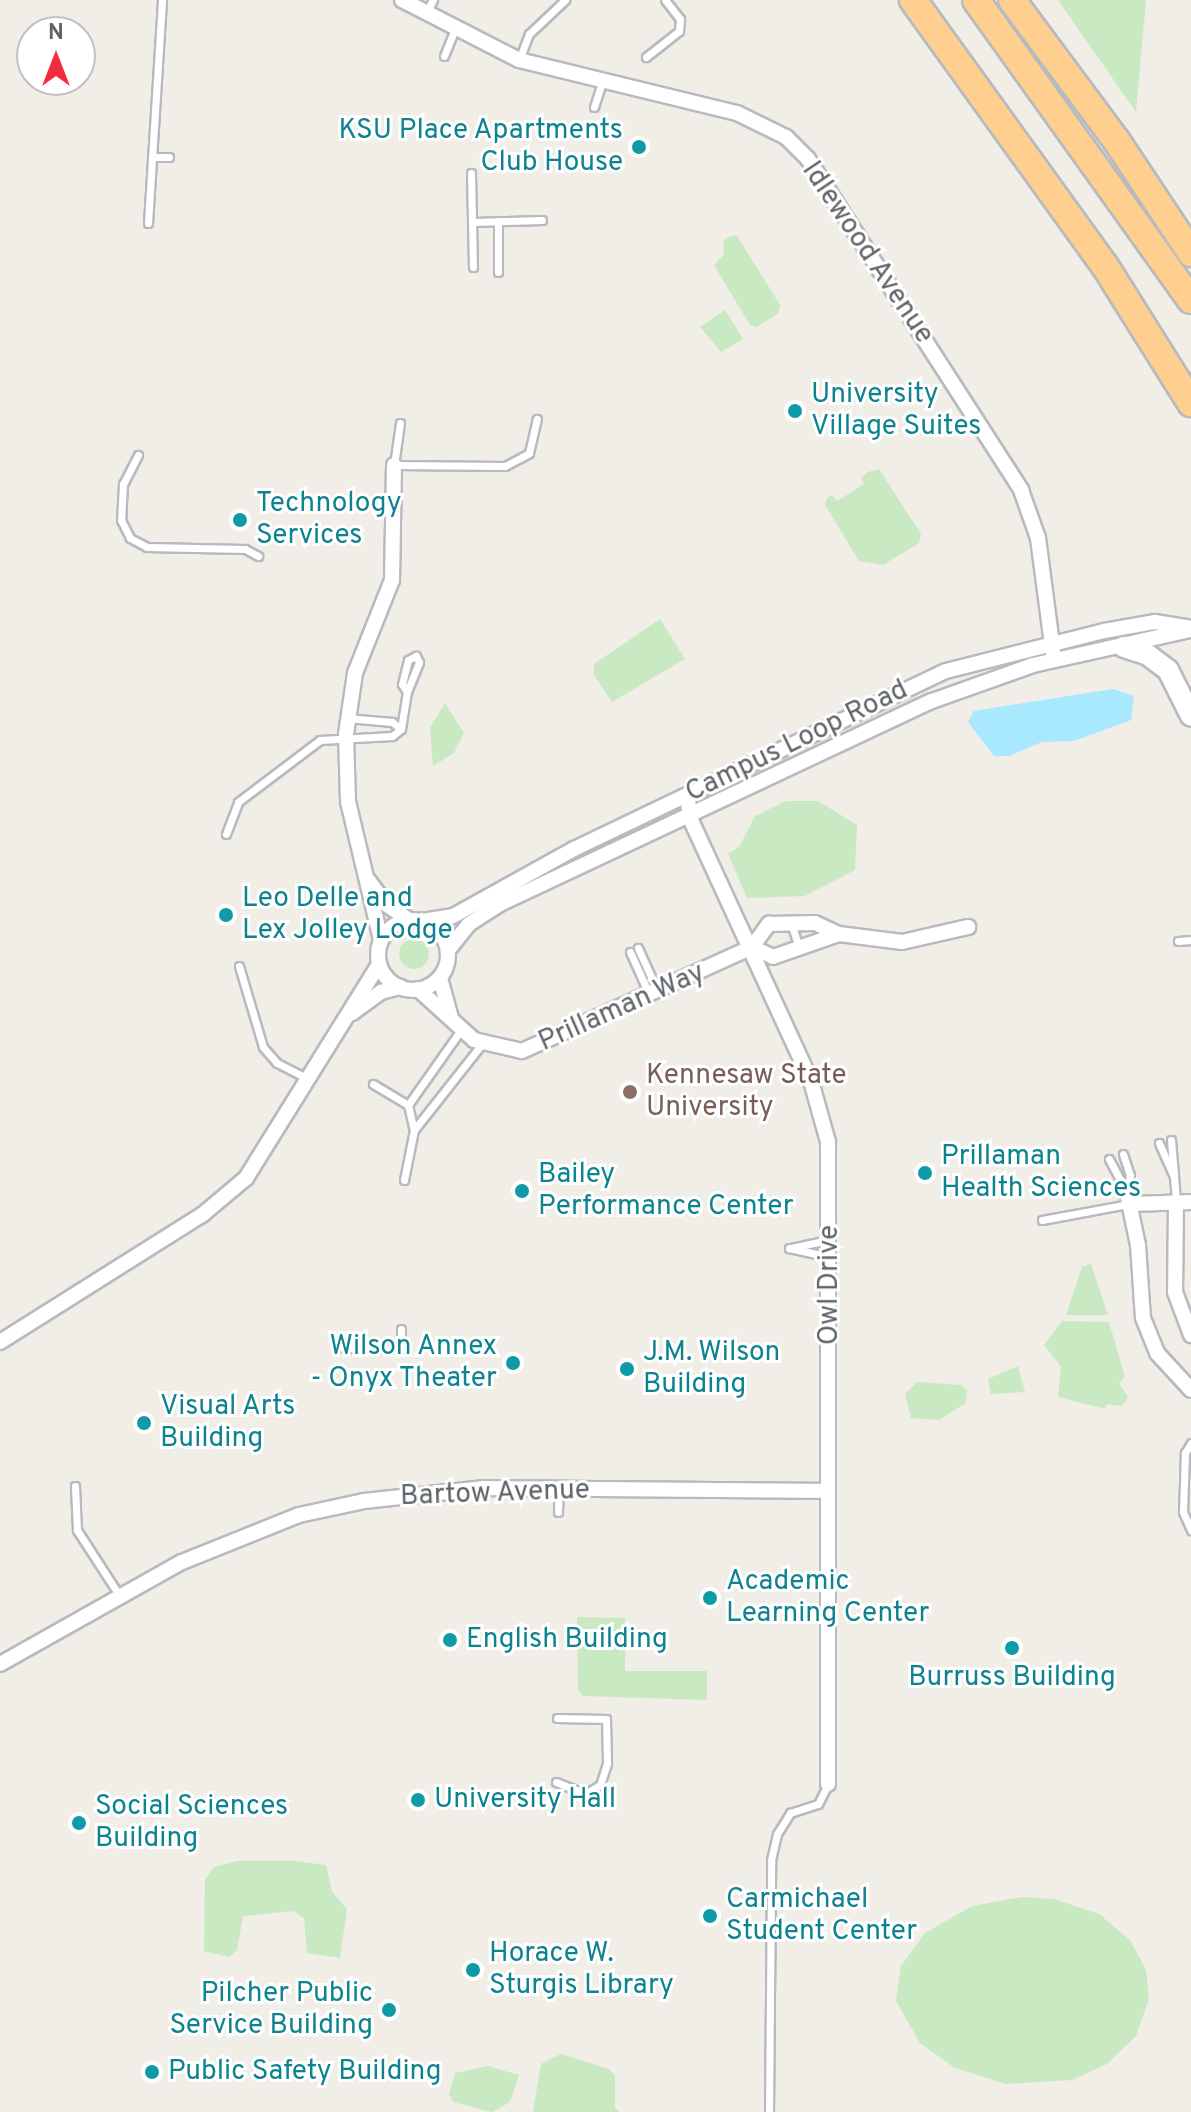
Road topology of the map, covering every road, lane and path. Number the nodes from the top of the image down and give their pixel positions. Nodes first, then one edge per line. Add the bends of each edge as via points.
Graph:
1 (162, 0) edge
2 (402, 0) edge
3 (565, 0) edge
4 (665, 0) edge
5 (913, 0) edge
6 (976, 0) edge
7 (1012, 0) edge
8 (429, 6) edge
9 (455, 28) junction
10 (444, 56) dead end
11 (646, 57) dead end
12 (519, 60) junction
13 (602, 83) junction
14 (594, 107) dead end
15 (152, 157) junction
16 (169, 157) dead end
17 (471, 173) dead end
18 (542, 220) dead end
19 (498, 221) junction
20 (472, 222) junction
21 (148, 223) dead end
22 (1191, 253) edge
23 (473, 267) dead end
24 (498, 272) dead end
25 (1191, 300) edge
26 (1191, 403) edge
27 (537, 419) dead end
28 (400, 423) dead end
29 (138, 455) dead end
30 (394, 465) junction
31 (258, 556) dead end
32 (1191, 629) edge
33 (1050, 641) junction
34 (1124, 647) junction
35 (416, 656) dead end
36 (1054, 660) junction
37 (1191, 716) edge
38 (347, 718) junction
39 (401, 729) junction
40 (346, 734) junction
41 (688, 795) junction
42 (689, 816) junction
43 (226, 834) dead end
44 (368, 880) junction
45 (416, 920) junction
46 (791, 921) junction
47 (968, 927) dead end
48 (839, 934) junction
49 (381, 940) junction
50 (1191, 940) edge
51 (1178, 941) dead end
52 (752, 947) junction
53 (799, 947) junction
54 (448, 950) junction
55 (634, 950) dead end
56 (379, 964) junction
57 (239, 966) dead end
58 (440, 978) junction
59 (400, 987) junction
60 (418, 989) junction
61 (654, 994) junction
62 (352, 1013) junction
63 (451, 1018) junction
64 (461, 1030) junction
65 (482, 1044) junction
66 (310, 1080) junction
67 (373, 1084) dead end
68 (408, 1105) junction
69 (414, 1130) junction
70 (1171, 1140) dead end
71 (1159, 1143) dead end
72 (1123, 1154) dead end
73 (1109, 1159) dead end
74 (1174, 1177) junction
75 (404, 1180) dead end
76 (1129, 1198) junction
77 (1184, 1202) edge
78 (1042, 1220) dead end
79 (830, 1239) junction
80 (780, 1247) dead end
81 (789, 1248) junction
82 (830, 1257) junction
83 (401, 1329) dead end
84 (1191, 1335) edge
85 (0, 1342) edge
86 (344, 1348) dead end
87 (1191, 1390) edge
88 (1191, 1443) edge
89 (75, 1486) dead end
90 (559, 1488) junction
91 (828, 1491) junction
92 (558, 1512) dead end
93 (1191, 1530) edge
94 (119, 1595) junction
95 (3, 1662) edge
96 (557, 1718) dead end
97 (556, 1782) dead end
98 (828, 1784) joint
99 (769, 2112) edge

1 - 15 lane
2 - 8 street, Idlewood Avenue
3 - 12 lane via 537,22
4 - 11 lane via 680,19 679,31
5 - 26 highway via 1105,266
6 - 25 highway
7 - 22 highway via 1116,140
8 - 9 street, Idlewood Avenue
9 - 10 lane
9 - 12 street, Idlewood Avenue
12 - 13 street, Idlewood Avenue
13 - 14 lane
13 - 33 street, Idlewood Avenue via 737,113 786,137 808,159 1021,490 1038,538
15 - 16 lane
15 - 21 lane
17 - 20 lane
18 - 19 lane
19 - 20 lane
19 - 24 lane
20 - 23 lane
27 - 30 lane via 529,453 505,466
28 - 30 lane
29 - 31 lane via 123,484 121,520 130,538 147,547 245,549
30 - 38 street via 392,580 360,656
32 - 33 street, Campus Loop Road via 1155,622
32 - 34 street, Campus Loop Road
33 - 36 street, Idlewood Avenue
33 - 41 street, Campus Loop Road via 927,678
34 - 36 street, Campus Loop Road
34 - 37 main road via 1168,670
35 - 39 lane via 408,660 402,684 407,692
36 - 42 street, Campus Loop Road via 943,697
38 - 39 lane via 392,722
38 - 40 street
39 - 40 lane via 392,736
40 - 43 lane via 320,740 254,786 238,802
40 - 44 street via 348,802
41 - 42 street
41 - 45 street, Campus Loop Road via 562,855 453,916
42 - 52 street, Owl Drive
42 - 54 street, Campus Loop Road via 500,904 469,924
44 - 45 street via 387,905
44 - 49 street
45 - 49 street via 392,926
45 - 54 street via 439,931
46 - 48 street via 830,926
46 - 52 street, Prillaman Way via 762,927
46 - 53 lane
47 - 48 street via 902,942
48 - 53 street
49 - 56 street
50 - 51 lane
52 - 53 street via 773,957
52 - 61 street, Prillaman Way
52 - 79 street, Owl Drive via 823,1117 830,1168
54 - 58 street
55 - 61 lane
56 - 59 street
56 - 62 street
57 - 66 lane via 263,1047 277,1063
58 - 60 street
58 - 63 street, Prillaman Way
59 - 60 street
59 - 62 street via 381,992
60 - 63 street, Prillaman Way
61 - 65 street, Prillaman Way via 532,1049
62 - 66 street
63 - 64 street, Prillaman Way
64 - 65 street, Prillaman Way
64 - 68 lane
65 - 69 lane
66 - 85 street via 258,1163 218,1204
67 - 68 lane
68 - 69 lane
69 - 75 lane
70 - 74 lane
71 - 74 lane
72 - 76 lane via 1130,1175
73 - 76 lane
74 - 77 lane
76 - 77 street
76 - 78 lane
76 - 87 street via 1146,1325 1157,1353
77 - 84 street via 1175,1292
79 - 81 lane via 797,1242
79 - 82 street, Owl Drive
80 - 81 lane
81 - 82 lane
82 - 91 street, Owl Drive
83 - 86 lane via 401,1349
88 - 93 lane via 1185,1453 1183,1512
89 - 94 lane via 77,1530
90 - 91 street, Bartow Avenue
90 - 92 lane
90 - 94 street, Bartow Avenue via 432,1492 299,1515 182,1562
91 - 98 street, Owl Drive
94 - 95 street, Bartow Avenue
96 - 97 lane via 606,1719 607,1763 600,1785 585,1794
98 - 99 lane via 818,1804 790,1813 777,1834 771,1860

